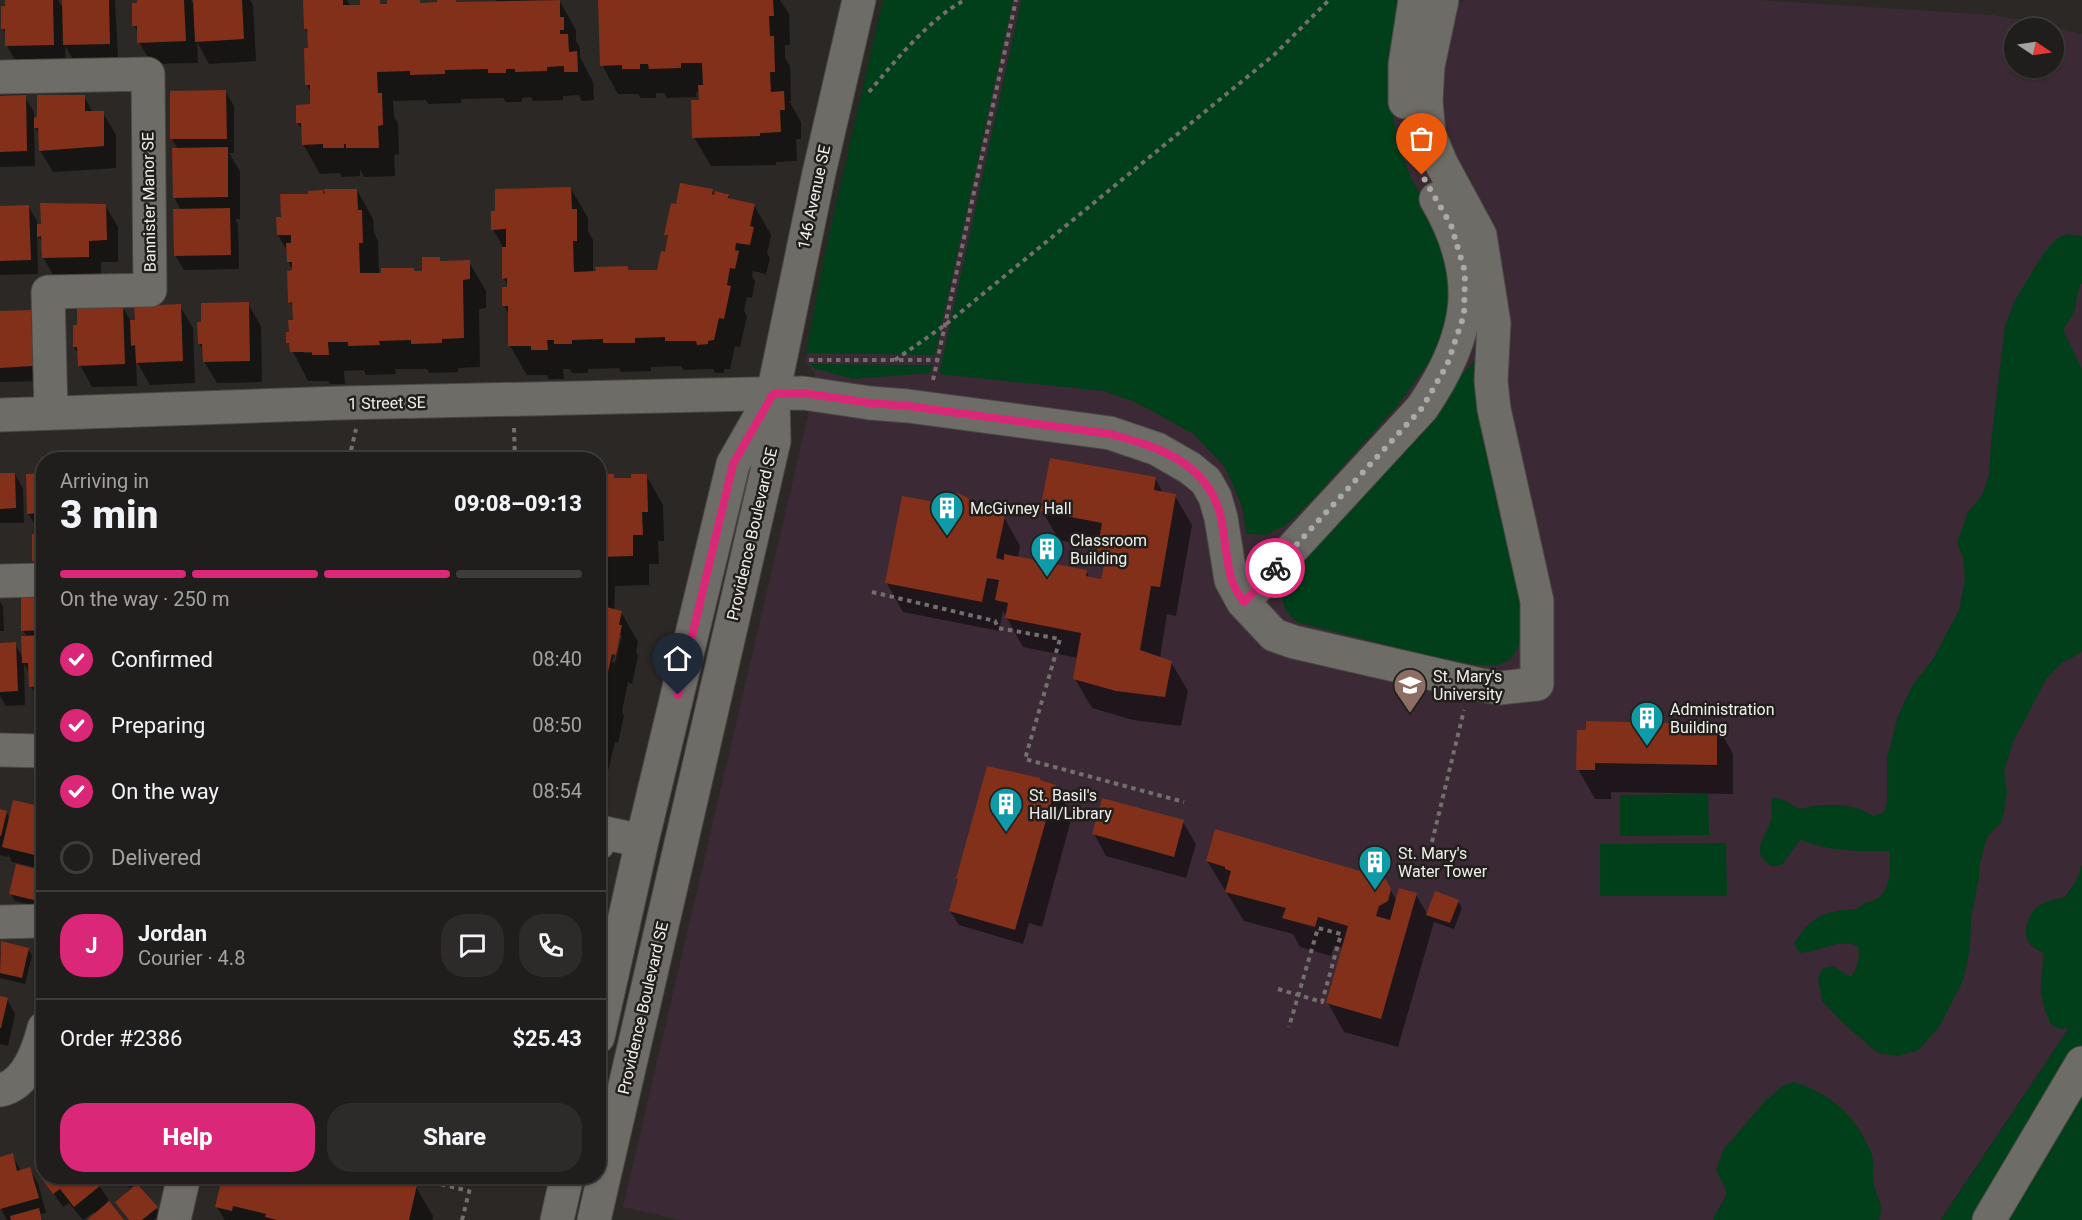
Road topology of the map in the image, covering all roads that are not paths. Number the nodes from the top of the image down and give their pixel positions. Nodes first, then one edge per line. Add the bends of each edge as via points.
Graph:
1 (859, 0) edge
2 (1416, 0) edge
3 (1442, 0) edge
4 (0, 77) edge
5 (773, 394) junction
6 (51, 413) junction
7 (0, 414) edge
8 (36, 580) edge
9 (0, 581) edge
10 (1244, 602) junction
11 (0, 750) edge
12 (36, 751) edge
13 (606, 833) edge
14 (642, 841) junction
15 (36, 921) edge
16 (0, 922) edge
17 (606, 1001) edge
18 (36, 1055) edge
19 (2082, 1063) edge
20 (0, 1090) edge
21 (606, 1168) edge
22 (182, 1184) edge
23 (565, 1184) edge
24 (602, 1184) edge
25 (174, 1220) edge
26 (557, 1220) edge
27 (594, 1220) edge
28 (1989, 1220) edge

1 - 5 street, 146 Avenue SE
2 - 10 street via 1405,70 1407,126 1422,175 1451,225 1462,258 1464,315 1447,365 1422,408
3 - 10 street, 1 Street SE via 1428,66 1429,134 1480,235 1494,322 1494,409 1537,601 1537,684 1500,688 1470,683 1280,637 1260,622
4 - 6 street, Bannister Manor SE via 148,74 150,290 48,292
5 - 6 street, 1 Street SE
5 - 10 street, 1 Street SE via 803,393 927,409 1110,434 1141,442 1175,458 1206,482 1221,518 1231,580
5 - 14 street, Providence Boulevard SE via 733,464
5 - 21 street, Providence Boulevard SE via 774,441
6 - 7 street, 1 Street SE
8 - 9 street
11 - 12 street
13 - 14 street
14 - 17 street, Providence Boulevard SE
15 - 16 street
18 - 20 street via 22,1077
19 - 28 street
22 - 25 street
23 - 26 street
24 - 27 street, Providence Boulevard SE

